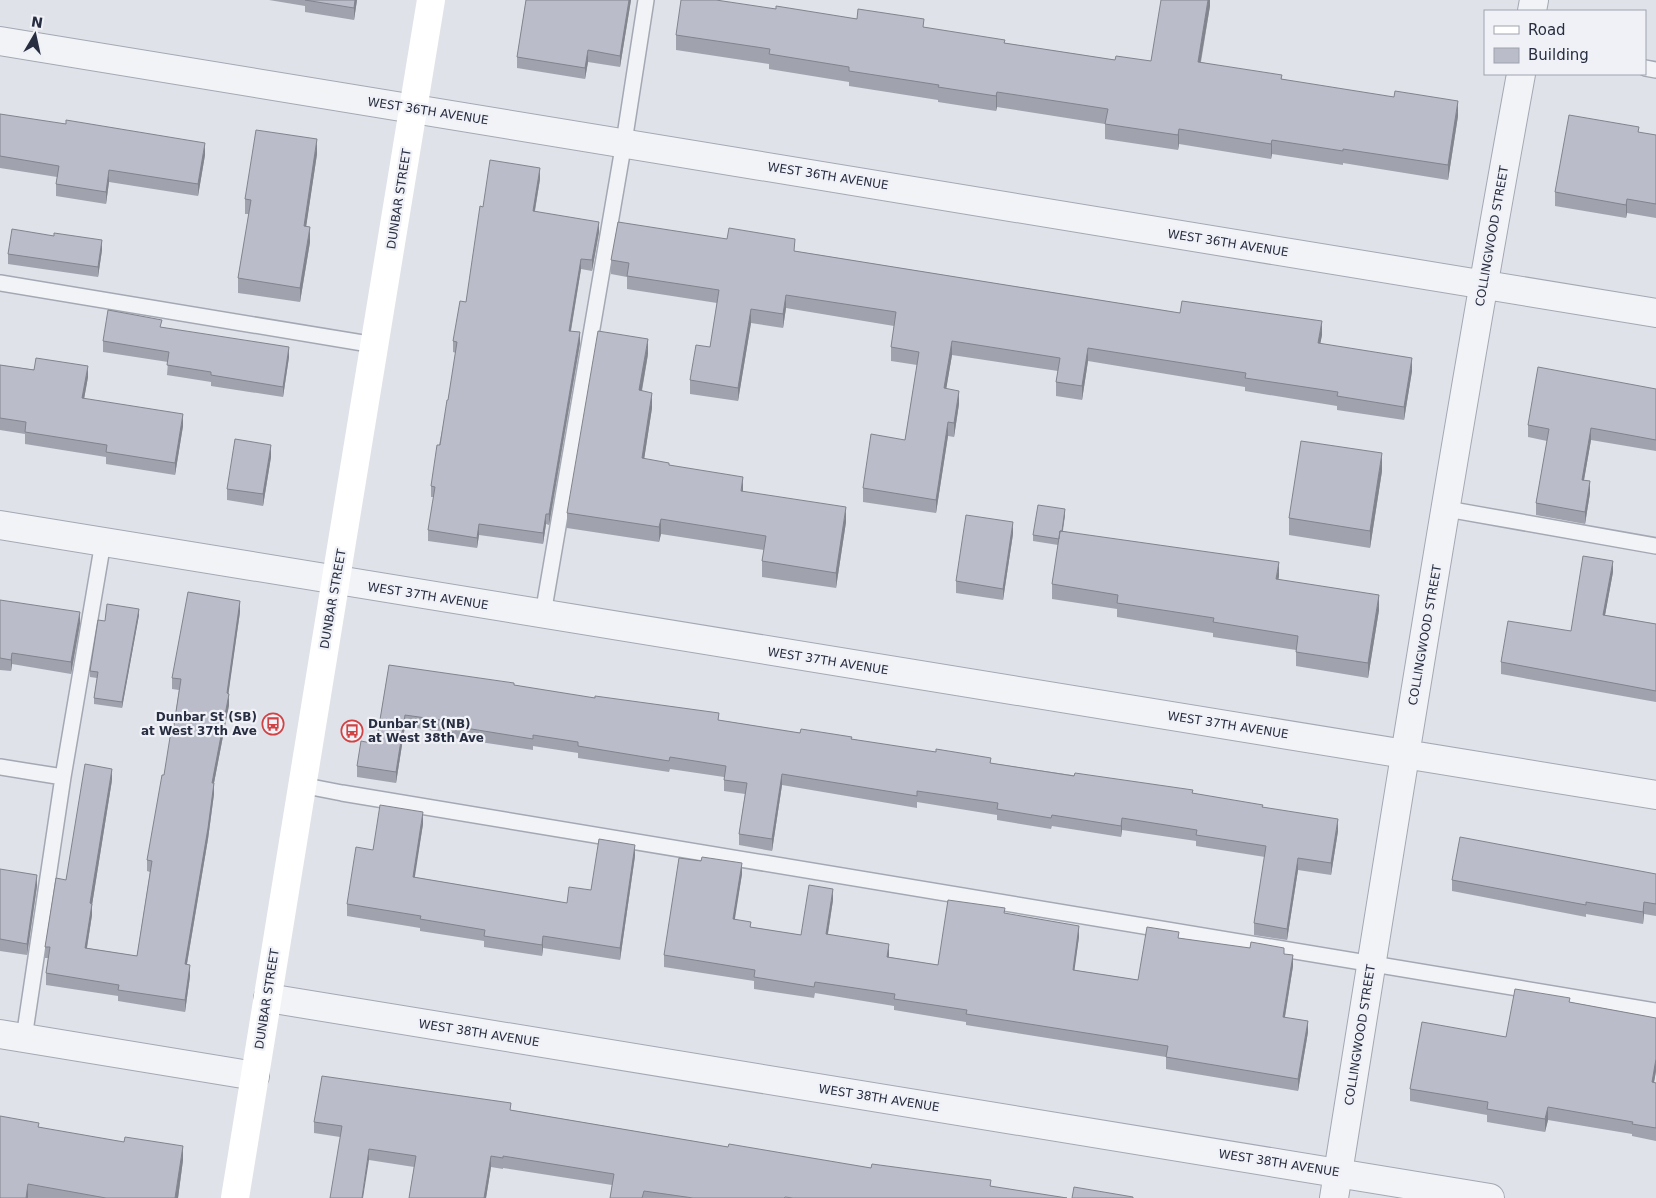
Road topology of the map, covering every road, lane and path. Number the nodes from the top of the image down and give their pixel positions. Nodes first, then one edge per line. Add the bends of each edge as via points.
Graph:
1 (431, 0) edge
2 (646, 0) edge
3 (0, 41) edge
4 (1521, 75) edge
5 (413, 108) junction
6 (624, 142) junction
7 (0, 283) edge
8 (1484, 285) junction
9 (1656, 313) edge
10 (375, 345) junction
11 (1446, 510) junction
12 (0, 525) edge
13 (103, 542) junction
14 (1656, 546) edge
15 (336, 581) junction
16 (543, 614) junction
17 (1405, 754) junction
18 (0, 767) edge
19 (63, 777) junction
20 (302, 785) junction
21 (1656, 795) edge
22 (1371, 965) junction
23 (268, 998) junction
24 (1656, 1011) edge
25 (12, 1036) edge
26 (255, 1076) junction
27 (1336, 1185) edge
28 (235, 1198) edge
29 (1490, 1198) edge

1 - 5 main road, DUNBAR STREET
2 - 6 lane
3 - 5 street, WEST 36TH AVENUE
4 - 8 street, COLLINGWOOD STREET
5 - 6 street, WEST 36TH AVENUE
5 - 10 main road, DUNBAR STREET
6 - 8 street, WEST 36TH AVENUE
6 - 16 lane
7 - 10 lane
8 - 9 street, WEST 36TH AVENUE
8 - 11 street, COLLINGWOOD STREET
10 - 15 main road, DUNBAR STREET
11 - 14 lane
11 - 17 street, COLLINGWOOD STREET
12 - 13 street, WEST 37TH AVENUE
13 - 15 street, WEST 37TH AVENUE
13 - 19 lane
15 - 16 street, WEST 37TH AVENUE
15 - 20 main road, DUNBAR STREET
16 - 17 street, WEST 37TH AVENUE
17 - 21 street, WEST 37TH AVENUE
17 - 22 street, COLLINGWOOD STREET
18 - 19 lane
19 - 25 lane
20 - 22 lane
20 - 23 main road, DUNBAR STREET
22 - 24 lane
22 - 27 street, COLLINGWOOD STREET
23 - 26 main road, DUNBAR STREET
23 - 27 street, WEST 38TH AVENUE
25 - 26 street
26 - 28 main road, DUNBAR STREET
27 - 29 street, WEST 38TH AVENUE

